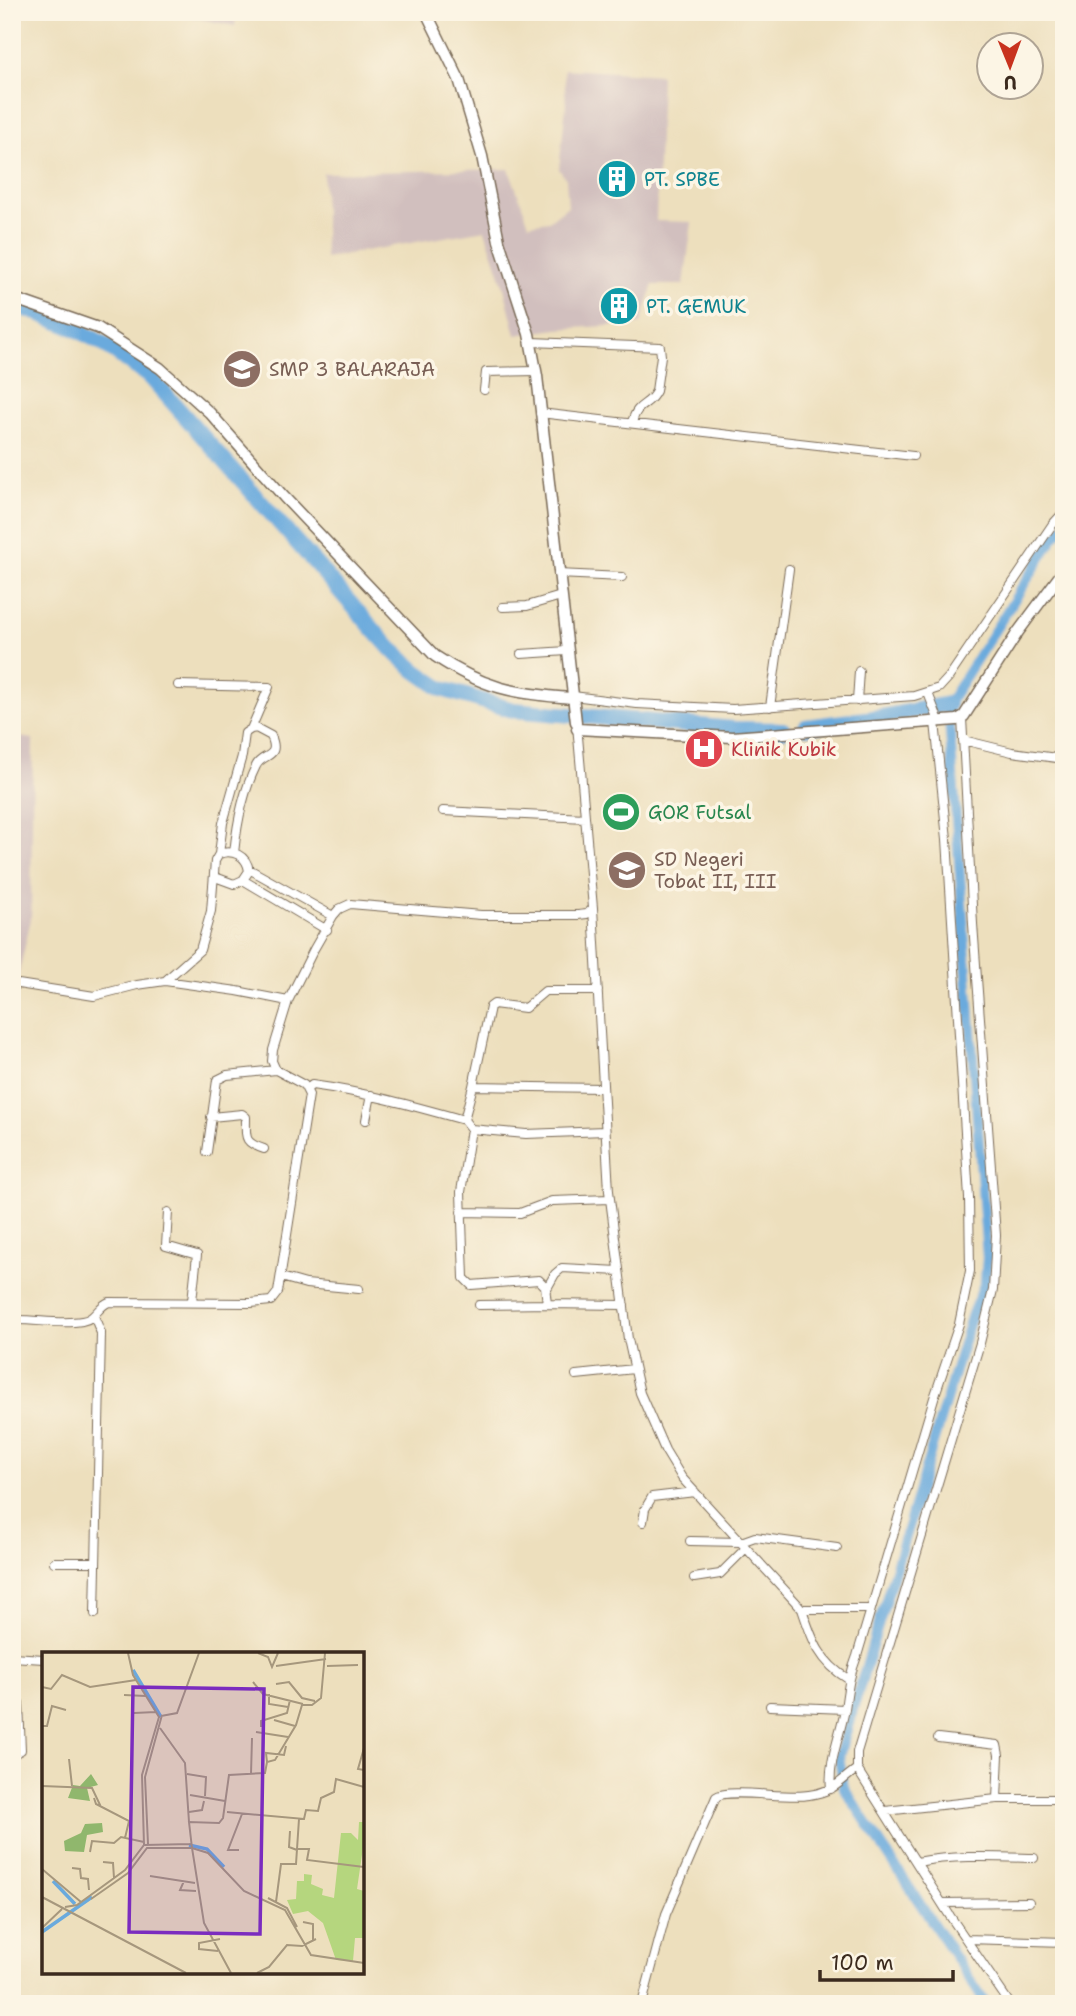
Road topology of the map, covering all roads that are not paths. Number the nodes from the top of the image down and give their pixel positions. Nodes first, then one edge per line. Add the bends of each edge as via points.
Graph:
1 (426, 12) edge
2 (12, 298) edge
3 (531, 342) junction
4 (536, 371) junction
5 (484, 390) dead end
6 (540, 412) junction
7 (632, 423) junction
8 (913, 456) dead end
9 (1064, 512) edge
10 (789, 569) dead end
11 (1064, 570) edge
12 (558, 574) junction
13 (622, 577) dead end
14 (561, 596) junction
15 (503, 607) dead end
16 (567, 650) junction
17 (521, 654) dead end
18 (859, 670) dead end
19 (178, 685) dead end
20 (929, 696) junction
21 (572, 699) junction
22 (857, 701) junction
23 (770, 707) junction
24 (959, 719) junction
25 (939, 720) junction
26 (577, 725) junction
27 (251, 729) junction
28 (962, 740) junction
29 (242, 756) junction
30 (1064, 759) edge
31 (258, 761) junction
32 (443, 811) dead end
33 (585, 818) junction
34 (234, 853) junction
35 (219, 854) junction
36 (249, 869) junction
37 (215, 877) junction
38 (243, 880) junction
39 (593, 908) junction
40 (333, 916) junction
41 (327, 930) junction
42 (165, 981) junction
43 (12, 983) edge
44 (598, 990) junction
45 (288, 1002) junction
46 (276, 1070) junction
47 (473, 1086) junction
48 (307, 1088) junction
49 (602, 1088) junction
50 (371, 1096) junction
51 (211, 1117) junction
52 (366, 1120) dead end
53 (464, 1120) junction
54 (471, 1129) junction
55 (605, 1131) junction
56 (264, 1149) dead end
57 (207, 1152) dead end
58 (610, 1199) junction
59 (168, 1212) dead end
60 (461, 1212) junction
61 (620, 1271) junction
62 (281, 1277) junction
63 (359, 1289) dead end
64 (546, 1290) junction
65 (192, 1301) junction
66 (547, 1304) junction
67 (479, 1305) dead end
68 (624, 1305) junction
69 (94, 1316) junction
70 (12, 1320) edge
71 (634, 1369) junction
72 (576, 1375) dead end
73 (695, 1492) junction
74 (643, 1522) dead end
75 (690, 1541) dead end
76 (743, 1545) junction
77 (837, 1548) dead end
78 (54, 1562) dead end
79 (94, 1562) junction
80 (694, 1578) dead end
81 (802, 1609) junction
82 (870, 1609) junction
83 (95, 1614) dead end
84 (12, 1657) edge
85 (42, 1659) edge
86 (848, 1679) junction
87 (19, 1704) dead end
88 (770, 1706) dead end
89 (845, 1709) junction
90 (938, 1738) dead end
91 (12, 1755) edge
92 (855, 1770) junction
93 (835, 1788) junction
94 (997, 1799) junction
95 (1062, 1799) edge
96 (886, 1811) junction
97 (1034, 1858) dead end
98 (917, 1862) junction
99 (1029, 1902) dead end
100 (942, 1903) junction
101 (966, 1939) junction
102 (1064, 1942) edge
103 (12, 1997) edge
104 (13, 2004) edge
105 (642, 2004) edge
106 (1010, 2004) edge

1 - 3 main road via 459,79 482,156 499,241
2 - 21 main road via 98,328 160,368 210,413 435,656 501,690
3 - 4 main road
3 - 7 street via 660,347 654,397 634,412
4 - 5 street via 486,372
4 - 6 main road
6 - 7 street
6 - 12 main road
7 - 8 street
9 - 20 street via 949,677
10 - 23 street
11 - 24 main road
12 - 13 street
12 - 14 main road
14 - 15 street
14 - 16 main road
16 - 17 street
16 - 21 main road
18 - 22 street
19 - 27 street via 269,687
20 - 22 street
20 - 25 street
21 - 23 street via 720,709
21 - 26 main road
22 - 23 street
24 - 25 main road
24 - 28 street
25 - 26 main road via 732,737
25 - 82 street via 970,1271 954,1344
26 - 33 street
27 - 29 street via 244,733
27 - 31 street via 271,736 274,743 271,755
28 - 30 street
28 - 92 street via 995,1209 993,1290
29 - 31 street
29 - 35 street
31 - 34 street via 246,789
32 - 33 street
33 - 39 street
34 - 35 street
34 - 36 street via 246,860
35 - 37 street
36 - 38 street
36 - 40 street
37 - 38 street via 234,884
37 - 42 street via 200,950
38 - 41 street
39 - 40 street via 587,914 521,917 359,903 339,909
39 - 44 street
40 - 41 street
41 - 45 street
42 - 43 street via 94,996
42 - 45 street
44 - 47 street via 545,991 525,1008 490,1007
44 - 49 street
45 - 46 street via 273,1050
46 - 48 street
46 - 51 street via 221,1077
47 - 49 street
47 - 53 street
48 - 50 street via 312,1085
48 - 62 street via 309,1101
49 - 55 street
50 - 52 street
50 - 53 street
51 - 56 street via 242,1114 246,1138
51 - 57 street
53 - 54 street
54 - 55 street
54 - 60 street
55 - 58 street
58 - 60 street via 552,1201 520,1213
58 - 61 street
59 - 65 street via 166,1246 197,1255
60 - 64 street via 466,1283 539,1280
61 - 64 street via 562,1268
61 - 68 street
62 - 63 street
62 - 65 street via 271,1301
64 - 66 street
65 - 69 street via 109,1302
66 - 67 street
66 - 68 street
68 - 71 street
69 - 70 street via 83,1321
69 - 79 street via 100,1333
71 - 72 street
71 - 73 street via 666,1450
73 - 74 street via 652,1497
73 - 76 street
75 - 76 street
76 - 77 street via 755,1537
76 - 80 street via 720,1574
76 - 81 street
78 - 79 street
79 - 83 street
81 - 82 street
81 - 86 street via 831,1670
82 - 86 street
84 - 85 street
86 - 89 street
87 - 91 street via 21,1750
88 - 89 street
89 - 93 street via 830,1774
90 - 94 street via 997,1745
92 - 93 street
92 - 96 street
93 - 105 street via 807,1796 729,1792 716,1797 666,1914
94 - 95 street
94 - 96 street
96 - 98 street
97 - 98 street
98 - 100 street
99 - 100 street
100 - 101 street
101 - 102 street
101 - 106 street
103 - 104 street

